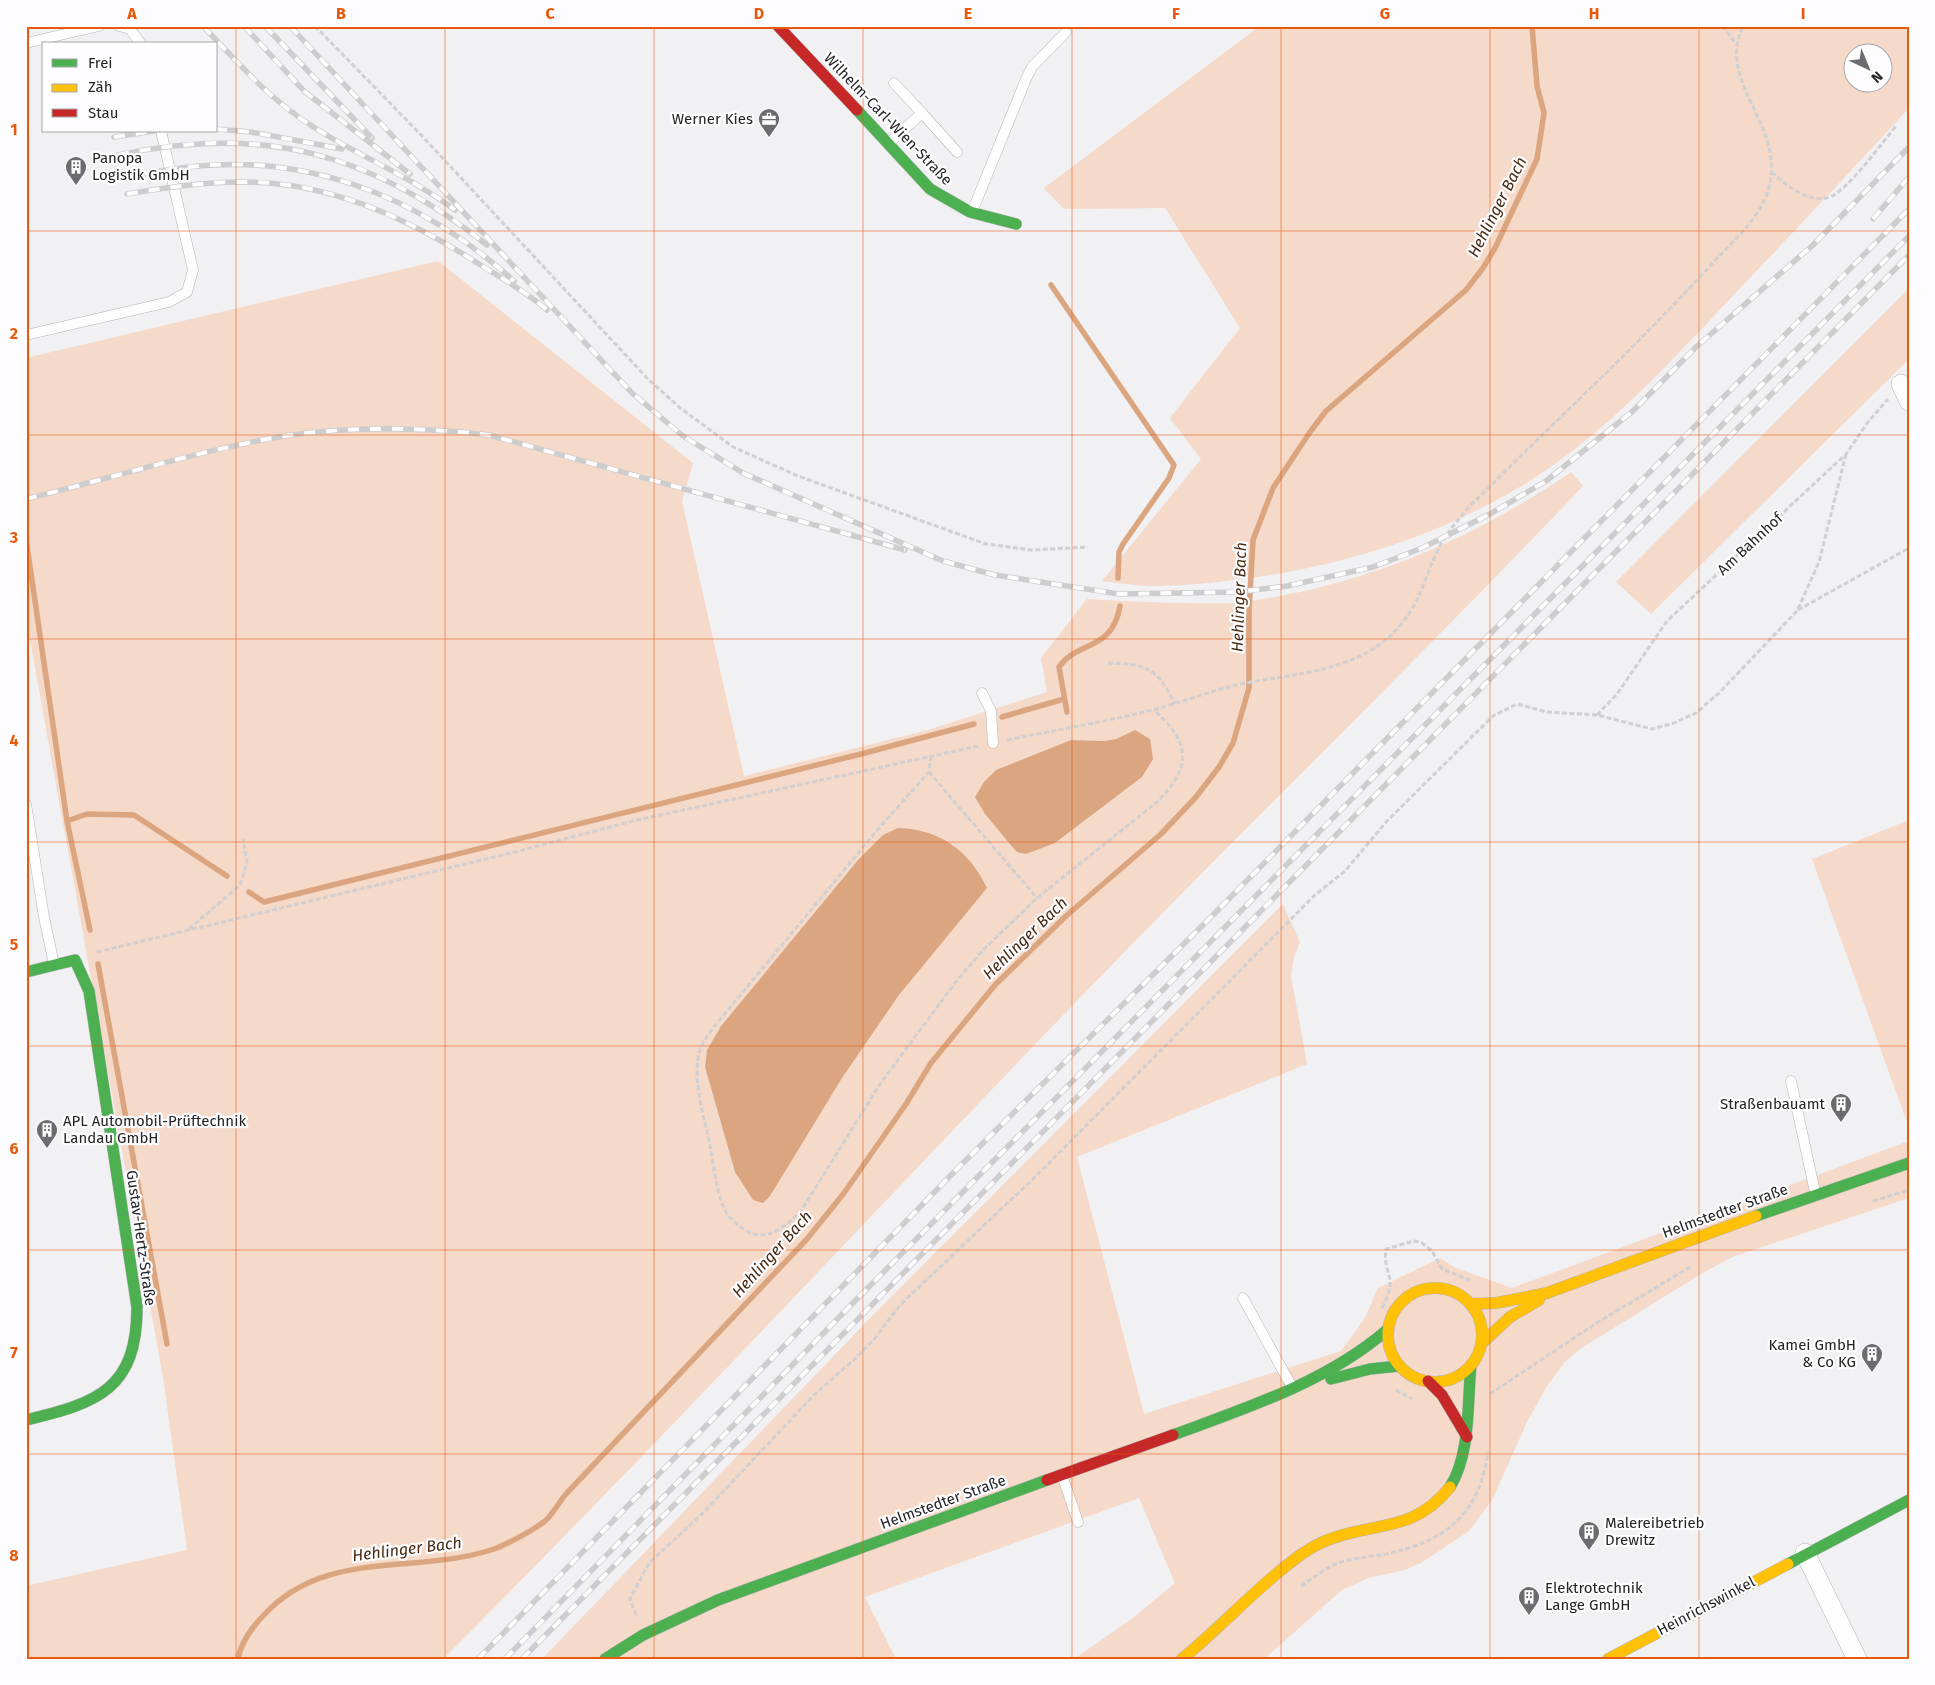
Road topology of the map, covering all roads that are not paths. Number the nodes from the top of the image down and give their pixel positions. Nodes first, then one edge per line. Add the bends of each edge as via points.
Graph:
1 (99, 26) edge
2 (119, 26) edge
3 (778, 26) edge
4 (1066, 32) dead end
5 (140, 42) edge
6 (26, 43) edge
7 (894, 83) dead end
8 (922, 113) junction
9 (161, 132) edge
10 (888, 144) junction
11 (957, 152) dead end
12 (971, 213) junction
13 (1016, 224) dead end
14 (26, 335) edge
15 (982, 693) dead end
16 (993, 743) road end
17 (26, 804) edge
18 (55, 965) junction
19 (26, 972) edge
20 (1791, 1081) dead end
21 (1909, 1163) edge
22 (1816, 1193) junction
23 (1553, 1291) junction
24 (1243, 1298) dead end
25 (1471, 1304) junction
26 (1388, 1330) junction
27 (1481, 1344) junction
28 (1471, 1365) junction
29 (1400, 1366) junction
30 (1428, 1381) junction
31 (1293, 1388) junction
32 (26, 1420) edge
33 (1467, 1437) junction
34 (1062, 1475) junction
35 (1909, 1500) edge
36 (1078, 1522) dead end
37 (1805, 1553) junction
38 (607, 1658) edge
39 (1182, 1659) edge
40 (1608, 1659) edge
41 (1857, 1659) edge

1 - 6 lane
2 - 5 lane via 130,29
3 - 10 main road, Wilhelm-Carl-Wien-Straße
4 - 12 lane via 1029,73
7 - 8 lane
8 - 10 lane
8 - 11 lane
9 - 14 lane via 193,270 187,292 169,302
10 - 12 main road, Wilhelm-Carl-Wien-Straße via 930,188
12 - 13 main road, Wilhelm-Carl-Wien-Straße
15 - 16 lane via 992,711
17 - 18 lane
18 - 19 main road
18 - 32 main road, Gustav-Hertz-Straße via 75,960 89,991 137,1307 136,1338 130,1361 114,1383 90,1400 60,1412
20 - 22 lane
21 - 22 main road, Helmstedter Straße
22 - 23 main road, Helmstedter Straße
23 - 25 main road, Helmstedter Straße via 1487,1304
23 - 27 main road, Helmstedter Straße via 1510,1317
24 - 31 lane
25 - 26 main road via 1460,1294 1447,1289 1419,1290 1397,1305
25 - 27 main road via 1482,1329
26 - 29 main road via 1389,1347
26 - 31 main road, Helmstedter Straße via 1364,1350
27 - 28 main road
28 - 30 main road via 1452,1378
28 - 33 main road
29 - 30 main road via 1418,1379
29 - 31 main road, Helmstedter Straße via 1370,1369
30 - 33 main road via 1442,1395
31 - 34 main road, Helmstedter Straße
33 - 39 main road via 1458,1475 1447,1494 1434,1507 1402,1523 1328,1539 1308,1549 1257,1589
34 - 36 lane
34 - 38 main road, Helmstedter Straße via 718,1600 643,1635
35 - 37 main road, Heinrichswinkel
37 - 40 main road, Heinrichswinkel
37 - 41 street

